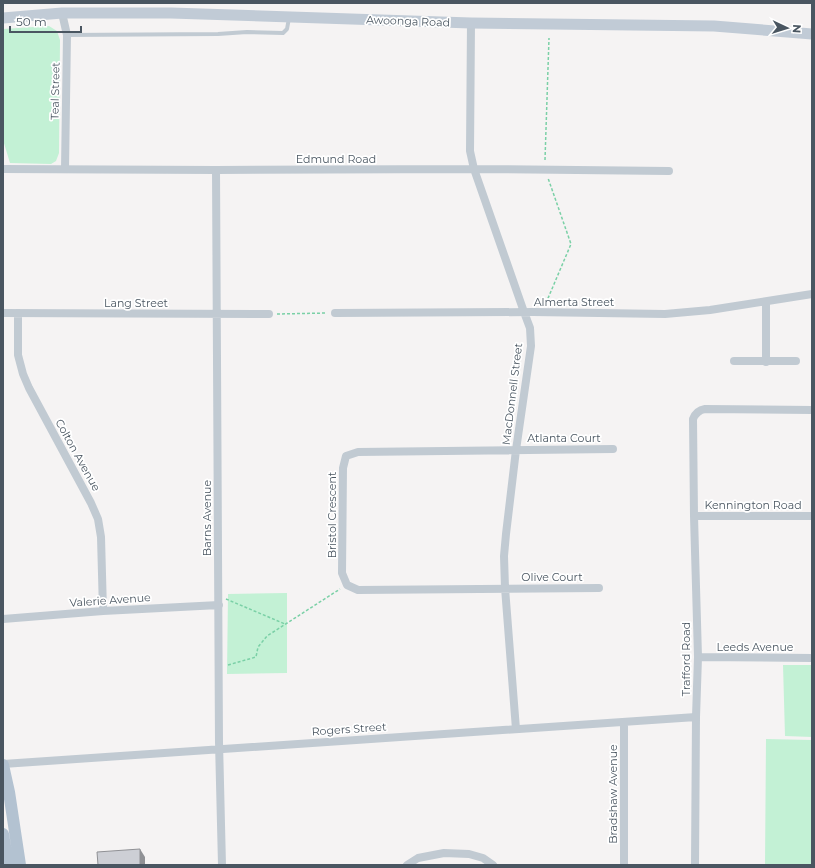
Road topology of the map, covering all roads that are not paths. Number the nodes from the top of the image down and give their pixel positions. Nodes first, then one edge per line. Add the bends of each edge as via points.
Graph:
1 (62, 13) junction
2 (289, 17) junction
3 (3, 18) edge
4 (471, 23) junction
5 (812, 34) edge
6 (67, 35) junction
7 (3, 169) edge
8 (65, 169) junction
9 (474, 169) junction
10 (216, 170) junction
11 (670, 171) dead end
12 (812, 294) edge
13 (766, 302) junction
14 (524, 312) junction
15 (3, 313) edge
16 (18, 313) junction
17 (335, 313) road end
18 (217, 314) junction
19 (269, 314) road end
20 (734, 361) dead end
21 (766, 362) junction
22 (796, 362) dead end
23 (812, 410) edge
24 (613, 449) dead end
25 (516, 450) junction
26 (694, 516) junction
27 (812, 516) edge
28 (505, 588) junction
29 (599, 588) dead end
30 (219, 605) junction
31 (103, 611) junction
32 (3, 619) edge
33 (698, 657) junction
34 (812, 658) edge
35 (696, 717) junction
36 (624, 722) junction
37 (516, 729) junction
38 (219, 749) junction
39 (3, 764) edge
40 (3, 834) edge
41 (8, 865) edge
42 (20, 865) edge
43 (222, 865) edge
44 (407, 865) edge
45 (493, 865) edge
46 (624, 865) edge
47 (695, 865) edge

1 - 2 main road, Awoonga Road
1 - 3 main road, Awoonga Road
1 - 6 street, Teal Street
2 - 4 main road, Awoonga Road
2 - 6 lane via 287,29 283,33
4 - 5 main road, Awoonga Road via 714,26
4 - 9 street, MacDonnell Street via 470,151
6 - 8 street, Teal Street
7 - 8 street, Edmund Road
8 - 10 street, Edmund Road
9 - 10 street, Edmund Road
9 - 11 street, Edmund Road
9 - 14 street, MacDonnell Street
10 - 18 street, Barns Avenue
12 - 13 street, Almerta Street
13 - 14 street, Almerta Street via 665,314
13 - 21 street
14 - 17 street, Almerta Street
14 - 25 street, MacDonnell Street via 530,328 531,346
15 - 16 street, Lang Street
16 - 18 street, Lang Street
16 - 31 street, Colton Avenue via 18,355 23,374 98,519 102,537
18 - 19 street, Lang Street
18 - 30 street, Barns Avenue
20 - 21 street
21 - 22 street
23 - 26 street, Trafford Road via 702,410 696,414 693,419
24 - 25 street, Atlanta Court
25 - 28 street, MacDonnell Street via 504,556
25 - 28 street, Bristol Crescent via 358,452 346,456 343,468 342,573 347,585 358,590
26 - 27 street, Kennington Road
26 - 33 street, Trafford Road
28 - 29 street, Olive Court
28 - 37 street, MacDonnell Street
30 - 31 street, Valerie Avenue
30 - 38 street, Barns Avenue
31 - 32 street, Valerie Avenue
33 - 34 street, Leeds Avenue
33 - 35 street, Trafford Road
35 - 36 street, Rogers Street
35 - 47 street, Trafford Road
36 - 37 street, Rogers Street
36 - 46 street, Bradshaw Avenue
37 - 38 street, Rogers Street
38 - 39 street, Rogers Street
38 - 43 street, Barns Avenue
39 - 42 main road
40 - 41 main road
44 - 45 street via 418,858 444,853 469,854 483,858

